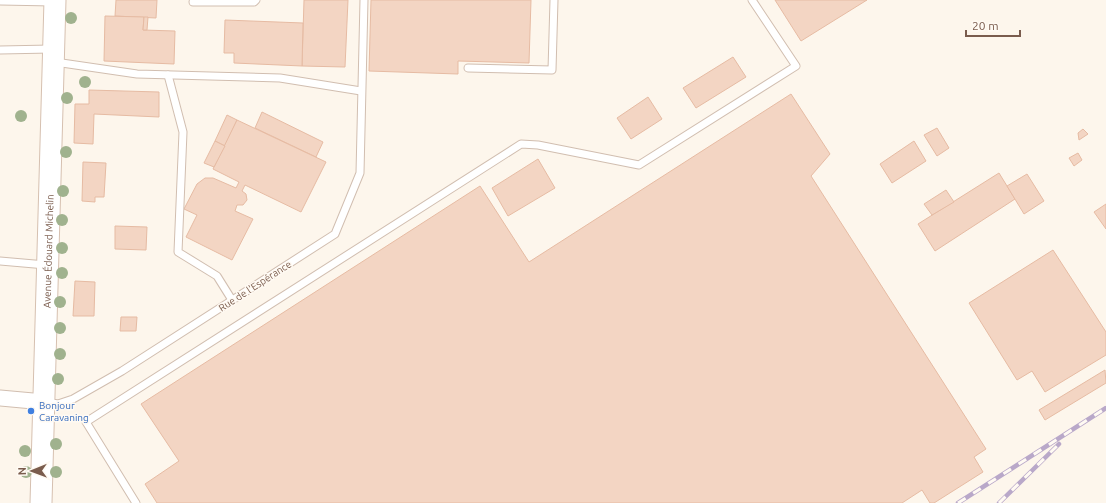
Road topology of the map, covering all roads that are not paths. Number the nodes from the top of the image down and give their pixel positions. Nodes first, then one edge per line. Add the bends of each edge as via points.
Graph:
1 (256, 0) edge
2 (364, 0) edge
3 (554, 0) edge
4 (752, 0) edge
5 (0, 1) edge
6 (55, 1) edge
7 (193, 2) dead end
8 (0, 50) edge
9 (53, 55) junction
10 (468, 68) dead end
11 (168, 75) junction
12 (361, 91) junction
13 (0, 261) edge
14 (48, 266) junction
15 (232, 300) junction
16 (0, 398) edge
17 (44, 402) junction
18 (41, 503) edge
19 (136, 503) edge

1 - 7 lane
2 - 12 lane, Rue de l'Espérance
3 - 10 lane via 552,70
4 - 19 lane via 796,66 639,165 521,144 86,422
5 - 6 lane
6 - 9 main road, Avenue Édouard Michelin
8 - 9 lane
9 - 11 lane via 137,74
9 - 14 main road, Avenue Édouard Michelin
11 - 12 lane via 280,78
11 - 15 lane via 183,132 178,252 217,276
12 - 15 lane, Rue de l'Espérance via 360,173 336,234
13 - 14 lane
14 - 17 main road, Avenue Édouard Michelin
15 - 17 lane, Rue de l'Espérance via 122,371 73,399 58,404
16 - 17 street
17 - 18 main road, Avenue Édouard Michelin

